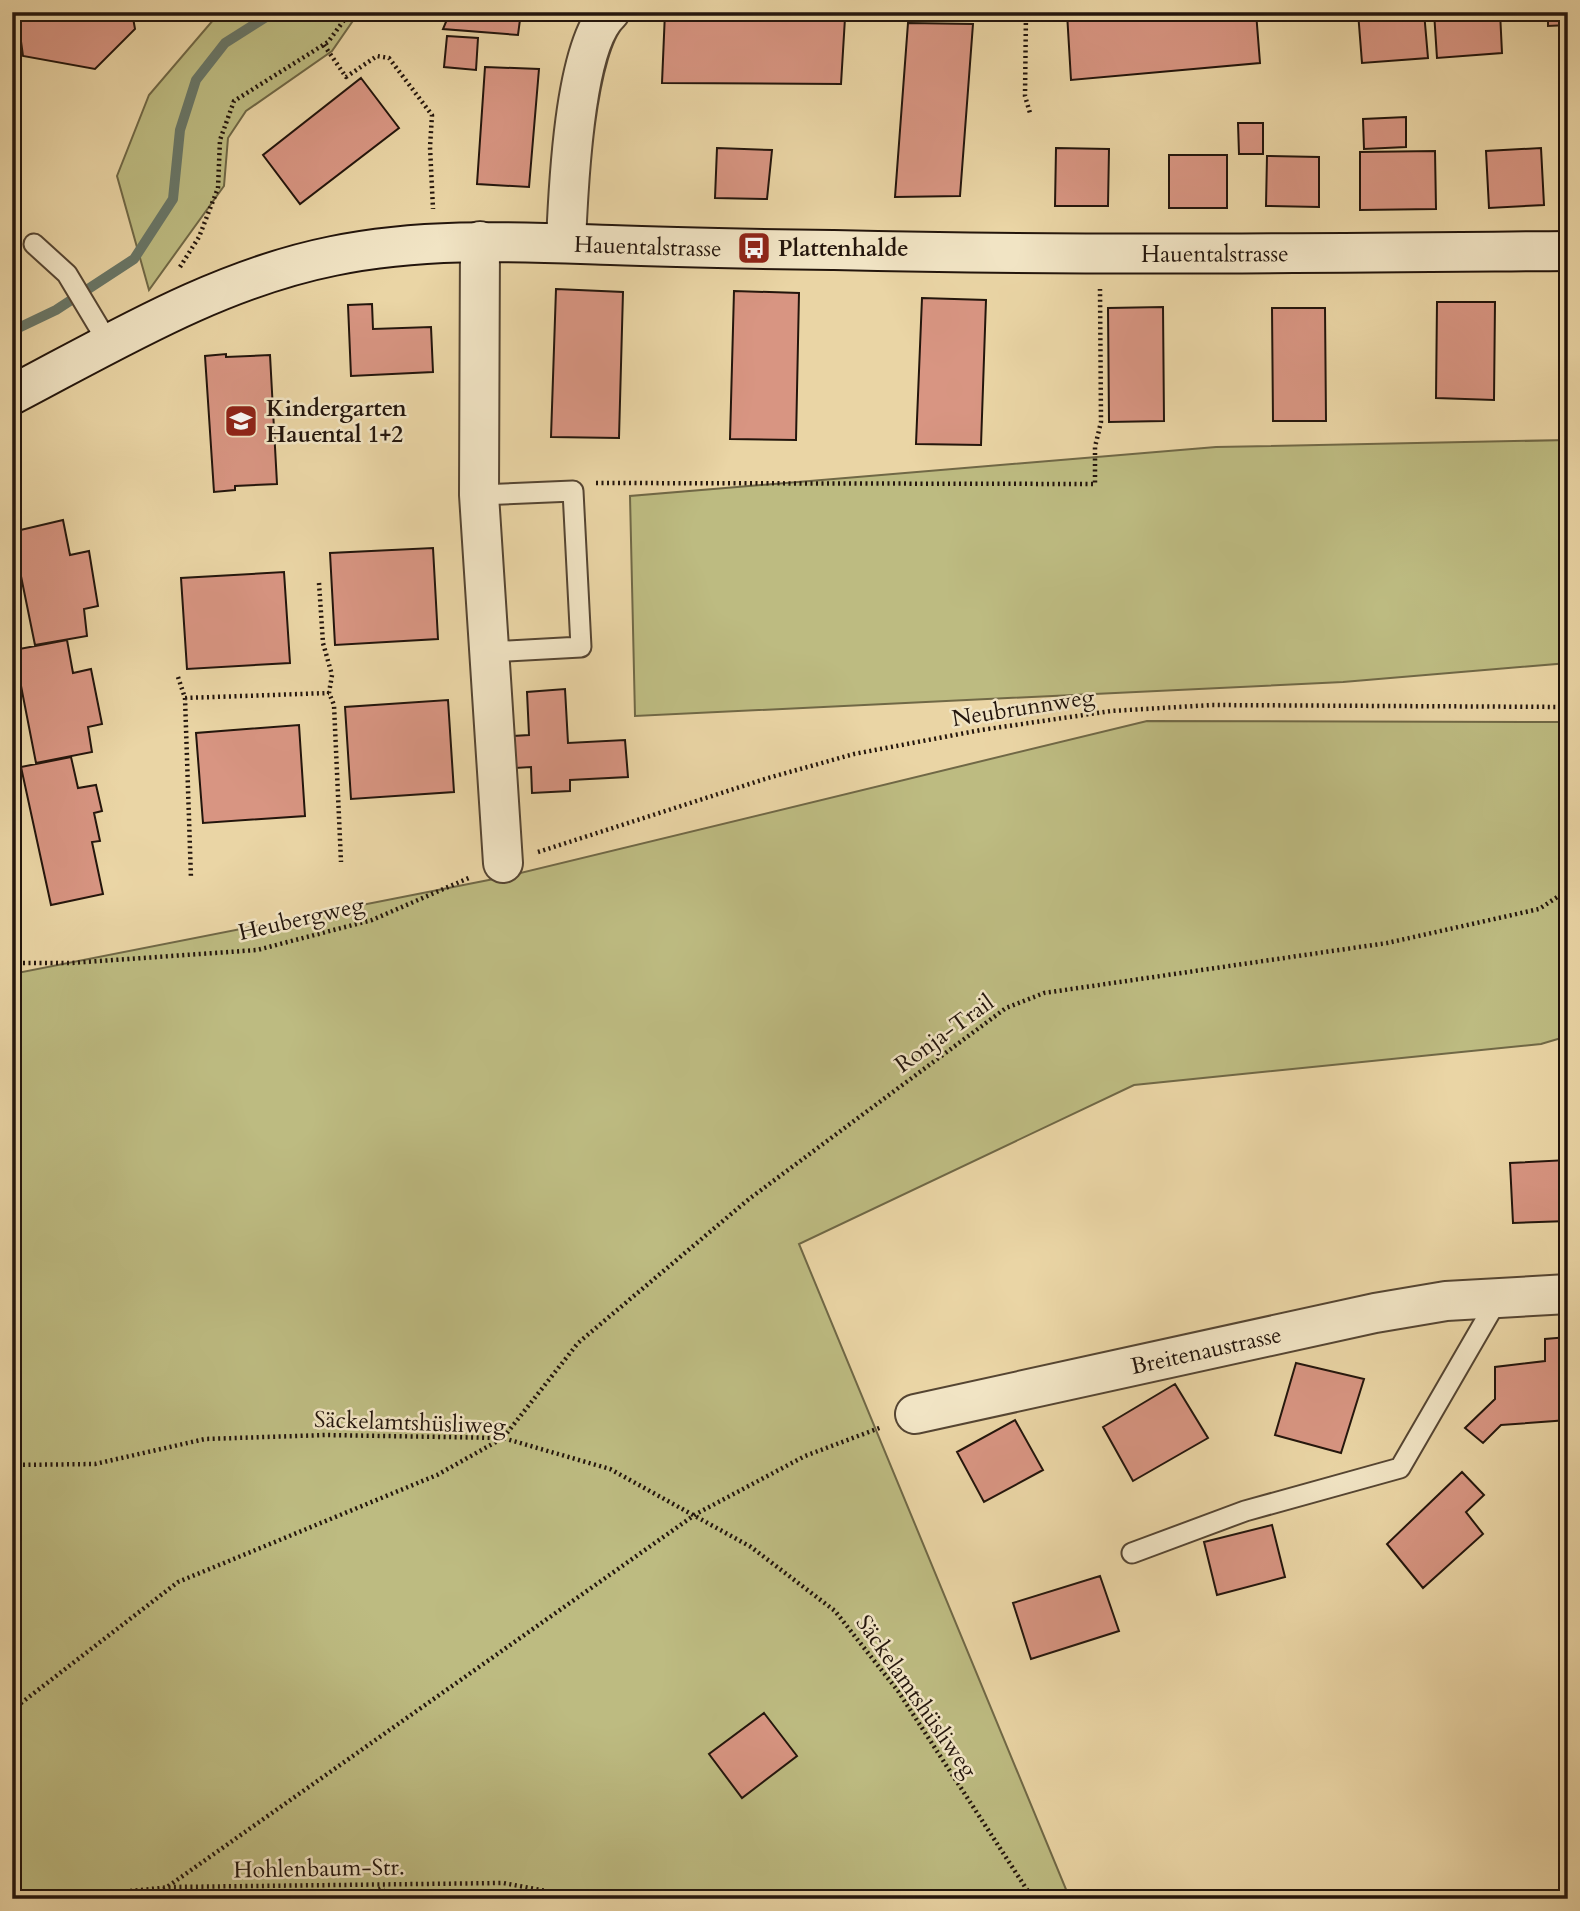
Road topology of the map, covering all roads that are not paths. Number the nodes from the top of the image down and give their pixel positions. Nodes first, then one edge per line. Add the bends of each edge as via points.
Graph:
1 (610, 12) edge
2 (480, 241) junction
3 (566, 243) junction
4 (34, 244) dead end
5 (1568, 251) edge
6 (110, 344) junction
7 (12, 395) edge
8 (479, 495) junction
9 (488, 652) junction
10 (502, 863) road end
11 (1568, 1294) edge
12 (1499, 1297) junction
13 (915, 1414) road end
14 (1132, 1553) dead end

1 - 3 street via 588,48 583,74
2 - 3 street, Hauentalstrasse
2 - 6 street, Hauentalstrasse via 402,244 278,269 186,305
2 - 8 street
3 - 5 street, Hauentalstrasse via 1027,255
4 - 6 lane via 67,274
6 - 7 street, Hauentalstrasse
8 - 9 street
8 - 9 lane via 573,491 581,647
9 - 10 street
11 - 12 street, Breitenaustrasse
12 - 13 street, Breitenaustrasse via 1375,1313
12 - 14 lane via 1400,1468 1245,1511

